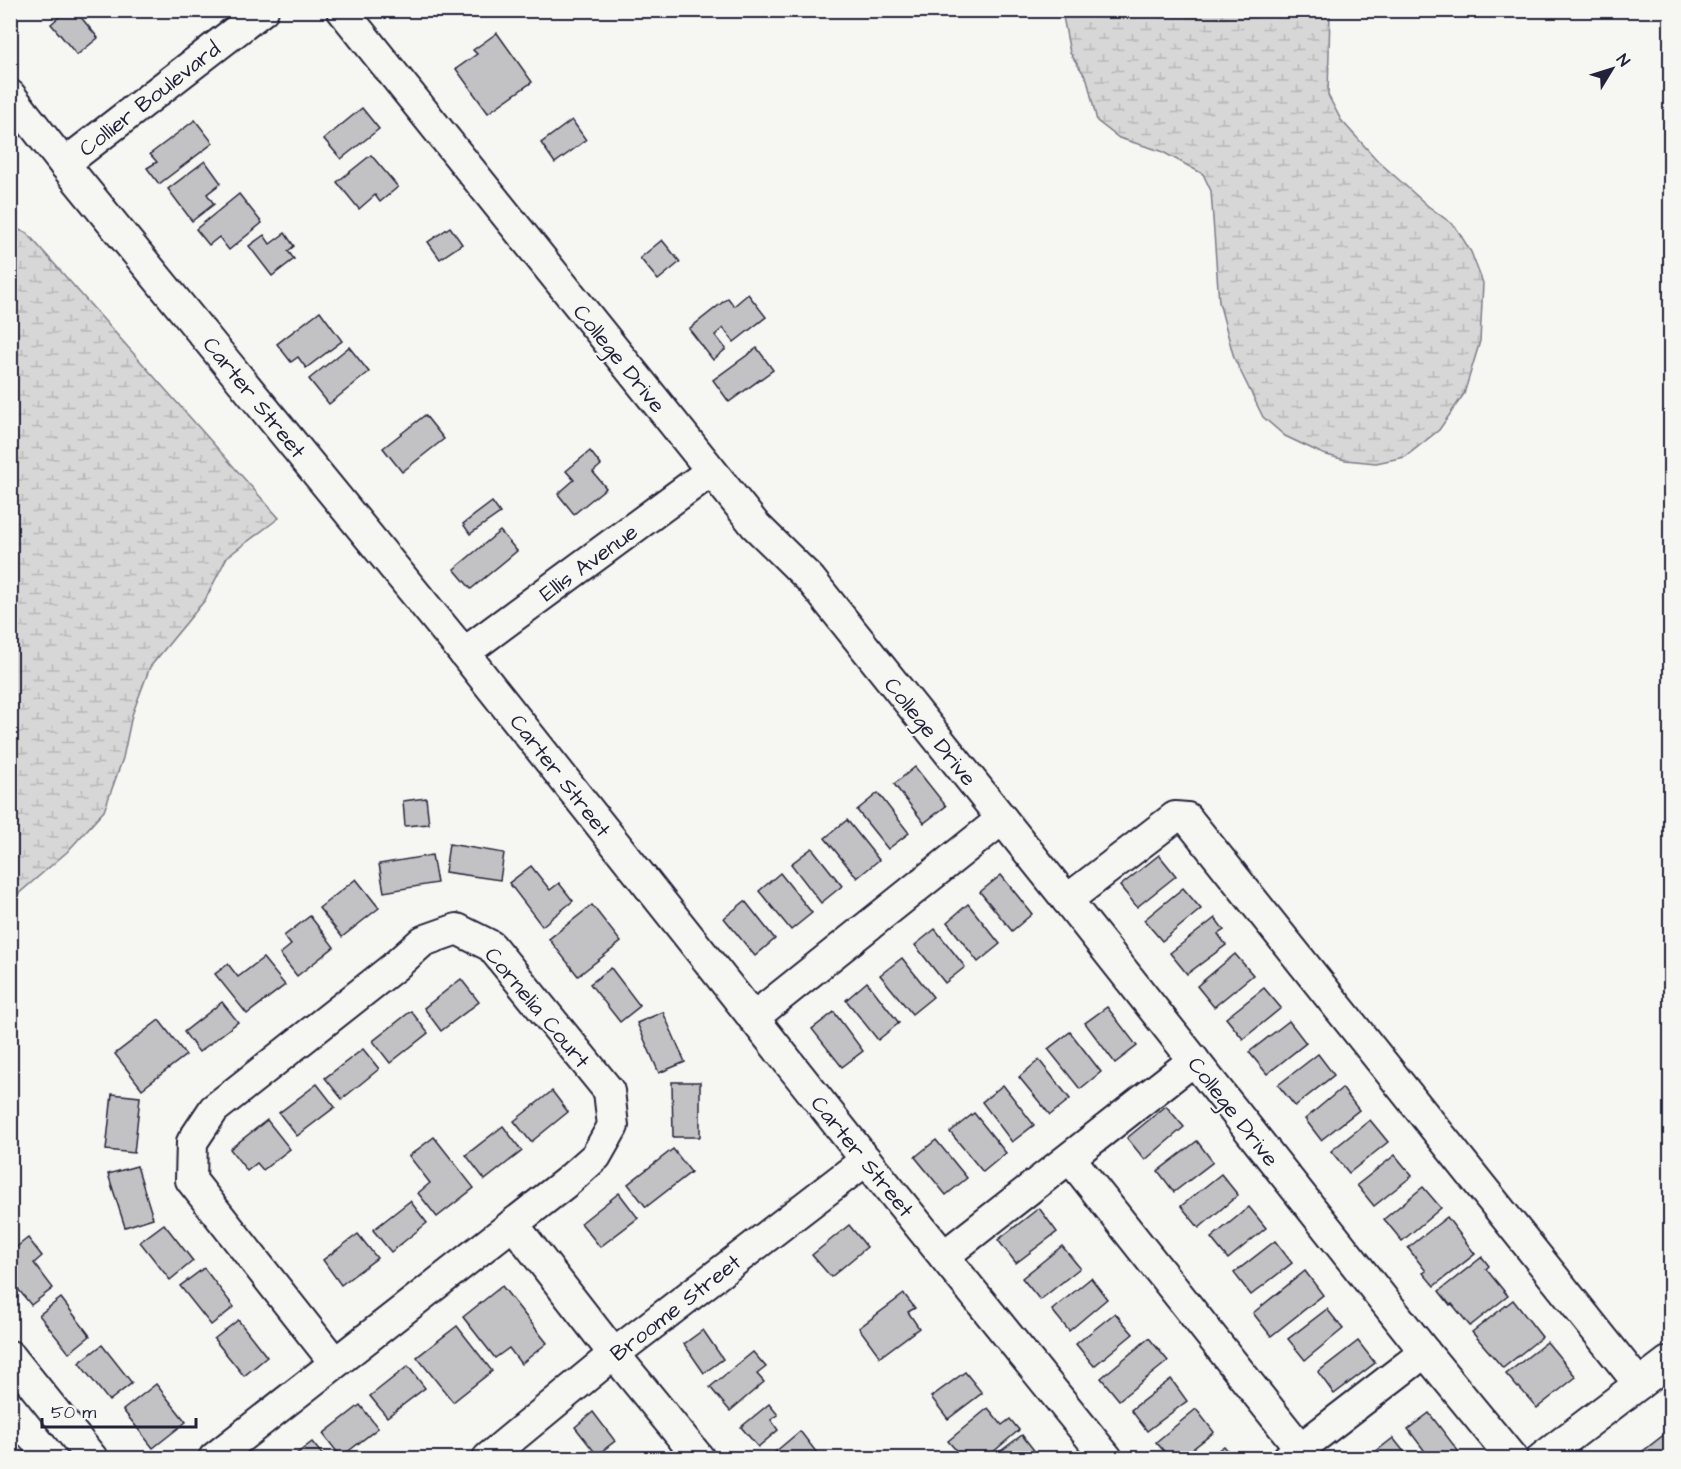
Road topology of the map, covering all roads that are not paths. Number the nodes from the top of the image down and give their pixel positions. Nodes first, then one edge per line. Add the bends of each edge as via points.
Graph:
1 (263, 10) edge
2 (342, 10) edge
3 (10, 95) edge
4 (64, 164) junction
5 (711, 471) junction
6 (464, 653) junction
7 (1002, 819) junction
8 (1067, 900) junction
9 (753, 1018) junction
10 (1194, 1060) junction
11 (1070, 1158) junction
12 (866, 1160) junction
13 (513, 1224) junction
14 (944, 1256) junction
15 (1425, 1352) junction
16 (614, 1354) junction
17 (10, 1356) edge
18 (1668, 1362) dead end
19 (335, 1363) junction
20 (1639, 1384) junction
21 (1294, 1453) edge
22 (93, 1458) edge
23 (214, 1458) edge
24 (488, 1458) edge
25 (699, 1458) edge
26 (1107, 1458) edge
27 (1512, 1458) edge
28 (1542, 1458) edge

1 - 4 street, Collier Boulevard
2 - 5 street, College Drive
3 - 4 street, Carter Street
4 - 6 street, Carter Street
5 - 6 street, Ellis Avenue
5 - 7 street, College Drive via 755,525 811,580
6 - 9 street, Carter Street
7 - 8 street, College Drive
7 - 9 street
8 - 10 street, College Drive
8 - 20 street via 1175,817 1187,818
9 - 12 street, Carter Street
10 - 11 street
10 - 15 street, College Drive
11 - 14 street
11 - 21 street
12 - 14 street, Carter Street
12 - 16 street, Broome Street
13 - 16 street
13 - 19 street, Cornelia Court
13 - 19 street, Cornelia Court via 596,1156 613,1126 609,1091 491,946 457,929 423,941 214,1109 192,1142 191,1180
14 - 26 street, Carter Street
15 - 21 street
15 - 27 street, College Drive
16 - 24 street, Broome Street
16 - 25 street
17 - 22 street
18 - 20 street
19 - 23 street, Cornelia Court
20 - 28 street

